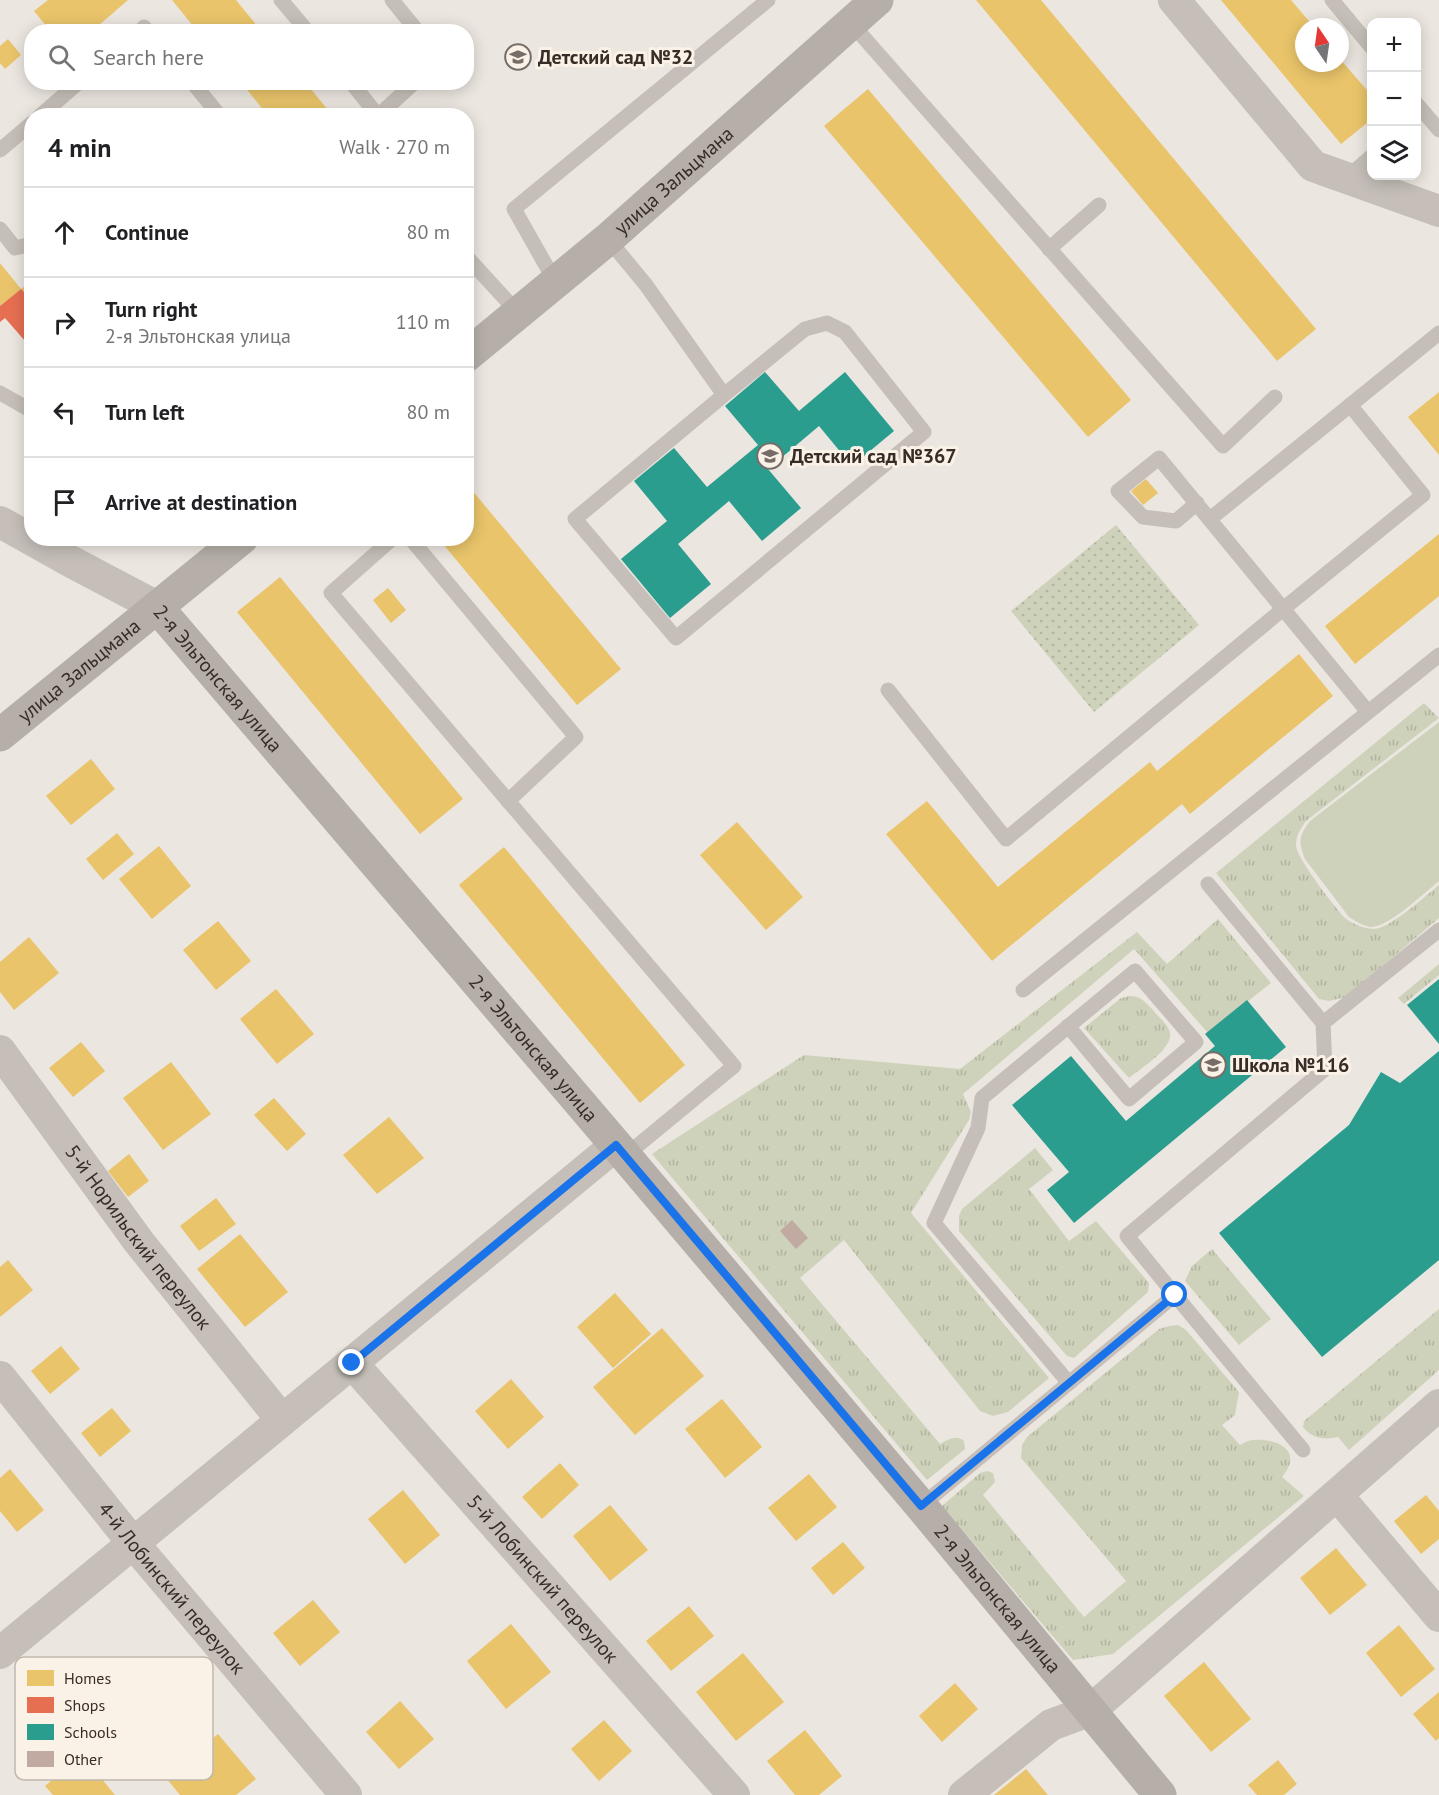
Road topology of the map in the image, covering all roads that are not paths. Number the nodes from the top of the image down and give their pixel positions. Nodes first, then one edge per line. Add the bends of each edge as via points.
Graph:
1 (281, 0) edge
2 (392, 0) edge
3 (768, 0) edge
4 (877, 0) edge
5 (1174, 0) edge
6 (1332, 0) edge
7 (851, 23) junction
8 (301, 24) edge
9 (412, 24) edge
10 (1367, 43) edge
11 (70, 90) edge
12 (199, 90) edge
13 (358, 90) edge
14 (407, 90) edge
15 (49, 108) edge
16 (213, 108) edge
17 (372, 108) edge
18 (386, 108) edge
19 (1421, 113) edge
20 (24, 130) edge
21 (1439, 130) edge
22 (0, 150) edge
23 (1367, 160) edge
24 (1347, 178) junction
25 (1099, 205) dead end
26 (1439, 211) edge
27 (0, 229) edge
28 (608, 239) junction
29 (24, 246) edge
30 (1049, 249) junction
31 (474, 265) edge
32 (556, 283) junction
33 (519, 314) junction
34 (1439, 333) edge
35 (474, 350) edge
36 (0, 393) edge
37 (724, 395) junction
38 (1275, 397) dead end
39 (1350, 405) junction
40 (24, 406) edge
41 (1197, 503) junction
42 (1210, 519) junction
43 (0, 522) edge
44 (24, 535) edge
45 (43, 546) edge
46 (232, 546) edge
47 (384, 546) edge
48 (417, 546) edge
49 (157, 607) junction
50 (1283, 609) junction
51 (1439, 655) edge
52 (888, 690) dead end
53 (1368, 712) junction
54 (0, 735) edge
55 (508, 801) junction
56 (1208, 884) dead end
57 (1439, 930) edge
58 (1023, 990) dead end
59 (1323, 1023) junction
60 (1068, 1026) junction
61 (0, 1052) edge
62 (621, 1151) junction
63 (1175, 1295) junction
64 (352, 1363) junction
65 (0, 1377) edge
66 (1069, 1383) junction
67 (1439, 1405) edge
68 (282, 1420) junction
69 (1303, 1450) dead end
70 (1337, 1496) junction
71 (921, 1506) junction
72 (133, 1543) junction
73 (1439, 1616) edge
74 (0, 1653) edge
75 (1091, 1710) junction
76 (346, 1795) edge
77 (734, 1795) edge
78 (964, 1795) edge
79 (1160, 1795) edge

1 - 8 lane
2 - 9 lane
3 - 32 lane via 514,209
4 - 7 street, улица Зальцмана
5 - 24 street via 1313,166
6 - 10 lane
7 - 28 street, улица Зальцмана
7 - 30 lane
11 - 15 lane
12 - 16 lane
13 - 17 lane
14 - 18 lane
19 - 21 lane
20 - 22 lane
23 - 24 lane
24 - 26 street
25 - 30 lane
27 - 29 lane via 15,248
28 - 32 street, улица Зальцмана
28 - 37 lane via 646,285
30 - 38 lane via 1223,446
31 - 33 lane
32 - 33 street, улица Зальцмана
33 - 35 street, улица Зальцмана
34 - 39 lane
36 - 40 lane
37 - 37 lane via 575,519 676,638 924,432 845,332 827,323 805,329
39 - 42 lane
39 - 50 lane via 1423,495
41 - 41 lane via 1159,458 1118,491 1143,517 1176,521
41 - 42 lane
42 - 50 lane
43 - 44 street, 2-я Эльтонская улица
45 - 49 street, 2-я Эльтонская улица
46 - 49 street, улица Зальцмана
47 - 55 lane via 331,592
48 - 55 lane via 576,737
49 - 54 street, улица Зальцмана
49 - 62 street, 2-я Эльтонская улица
50 - 52 lane via 1006,839
50 - 53 lane
51 - 53 lane
53 - 58 lane
55 - 62 lane via 734,1066
56 - 59 lane
57 - 59 lane
59 - 63 lane via 1325,1069 1126,1236
60 - 60 lane via 1135,971 1196,1042 1129,1099
60 - 66 lane via 982,1098 978,1128 934,1223
61 - 68 street, 5-й Норильский переулок via 140,1242
62 - 64 street
62 - 71 street, 2-я Эльтонская улица
63 - 66 lane
63 - 69 lane
64 - 68 street
64 - 77 street, 5-й Лобинский переулок
65 - 72 street, 4-й Лобинский переулок
66 - 71 lane
67 - 70 street
68 - 72 street
70 - 73 street
70 - 75 street
71 - 75 street, 2-я Эльтонская улица
72 - 74 street
72 - 76 street, 4-й Лобинский переулок
75 - 78 street via 1052,1725
75 - 79 street, 2-я Эльтонская улица

